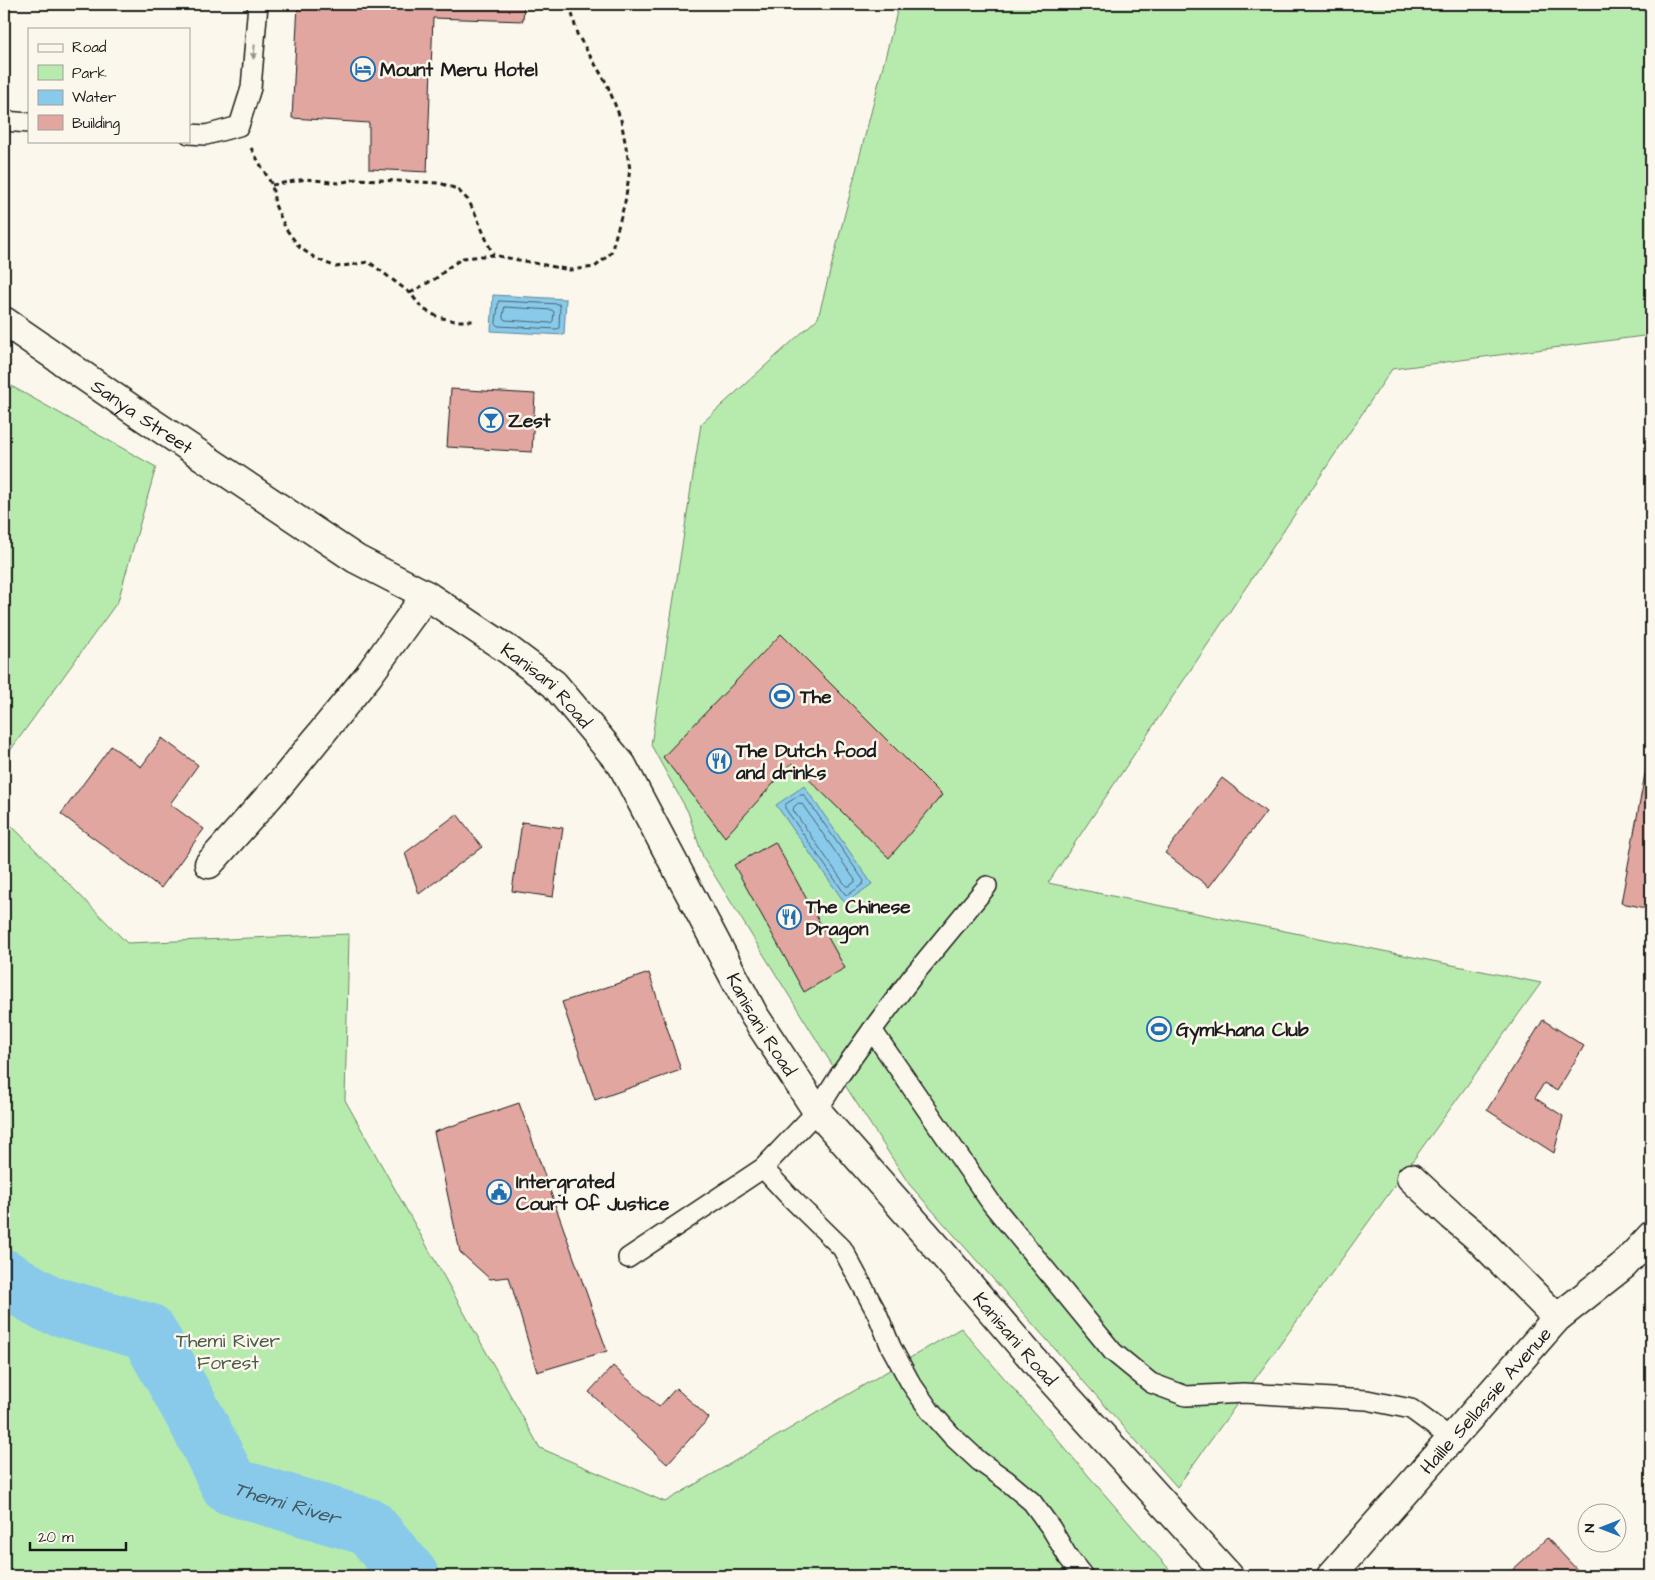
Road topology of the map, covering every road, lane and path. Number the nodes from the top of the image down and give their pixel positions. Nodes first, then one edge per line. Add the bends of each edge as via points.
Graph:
1 (258, 4) edge
2 (572, 4) edge
3 (4, 121) edge
4 (28, 123) edge
5 (239, 126) junction
6 (190, 134) edge
7 (272, 185) junction
8 (493, 255) junction
9 (410, 292) junction
10 (4, 321) edge
11 (474, 321) dead end
12 (281, 508) joint
13 (426, 595) junction
14 (209, 864) dead end
15 (986, 886) dead end
16 (872, 1030) junction
17 (817, 1111) junction
18 (763, 1168) junction
19 (1411, 1178) dead end
20 (1651, 1236) edge
21 (628, 1258) dead end
22 (1557, 1318) junction
23 (1452, 1439) junction
24 (1084, 1576) edge
25 (1229, 1576) edge
26 (1331, 1576) edge

1 -> 5 lane via 251,88
2 - 8 path via 576,34 607,84 620,120 630,169 611,253 595,268 570,270
3 - 4 lane
5 - 6 lane via 206,135
5 - 7 path
7 - 8 path via 306,179 339,183 357,179 440,183 457,189 468,200
7 - 9 path via 275,205 286,229 300,248 336,268 369,262
8 - 9 path via 463,258
9 - 11 path via 423,308 438,317
10 - 12 street, Sanya Street
12 - 13 street, Kanisani Road via 356,558
13 - 14 street via 368,676 281,783
13 - 17 street, Kanisani Road via 554,684 622,765 754,1015
15 - 16 lane
16 - 17 lane
16 - 23 lane via 992,1204 1113,1352 1152,1383 1186,1396 1261,1394 1376,1402 1411,1409
17 - 18 lane
17 - 25 street, Kanisani Road via 1038,1365
18 - 21 lane
18 - 24 lane via 842,1248 900,1364 930,1411 978,1461 1032,1502
19 - 22 street via 1476,1236
20 - 22 street, Haille Sellassie Avenue via 1624,1265
22 - 23 street, Haille Sellassie Avenue
23 - 26 street, Haille Sellassie Avenue

